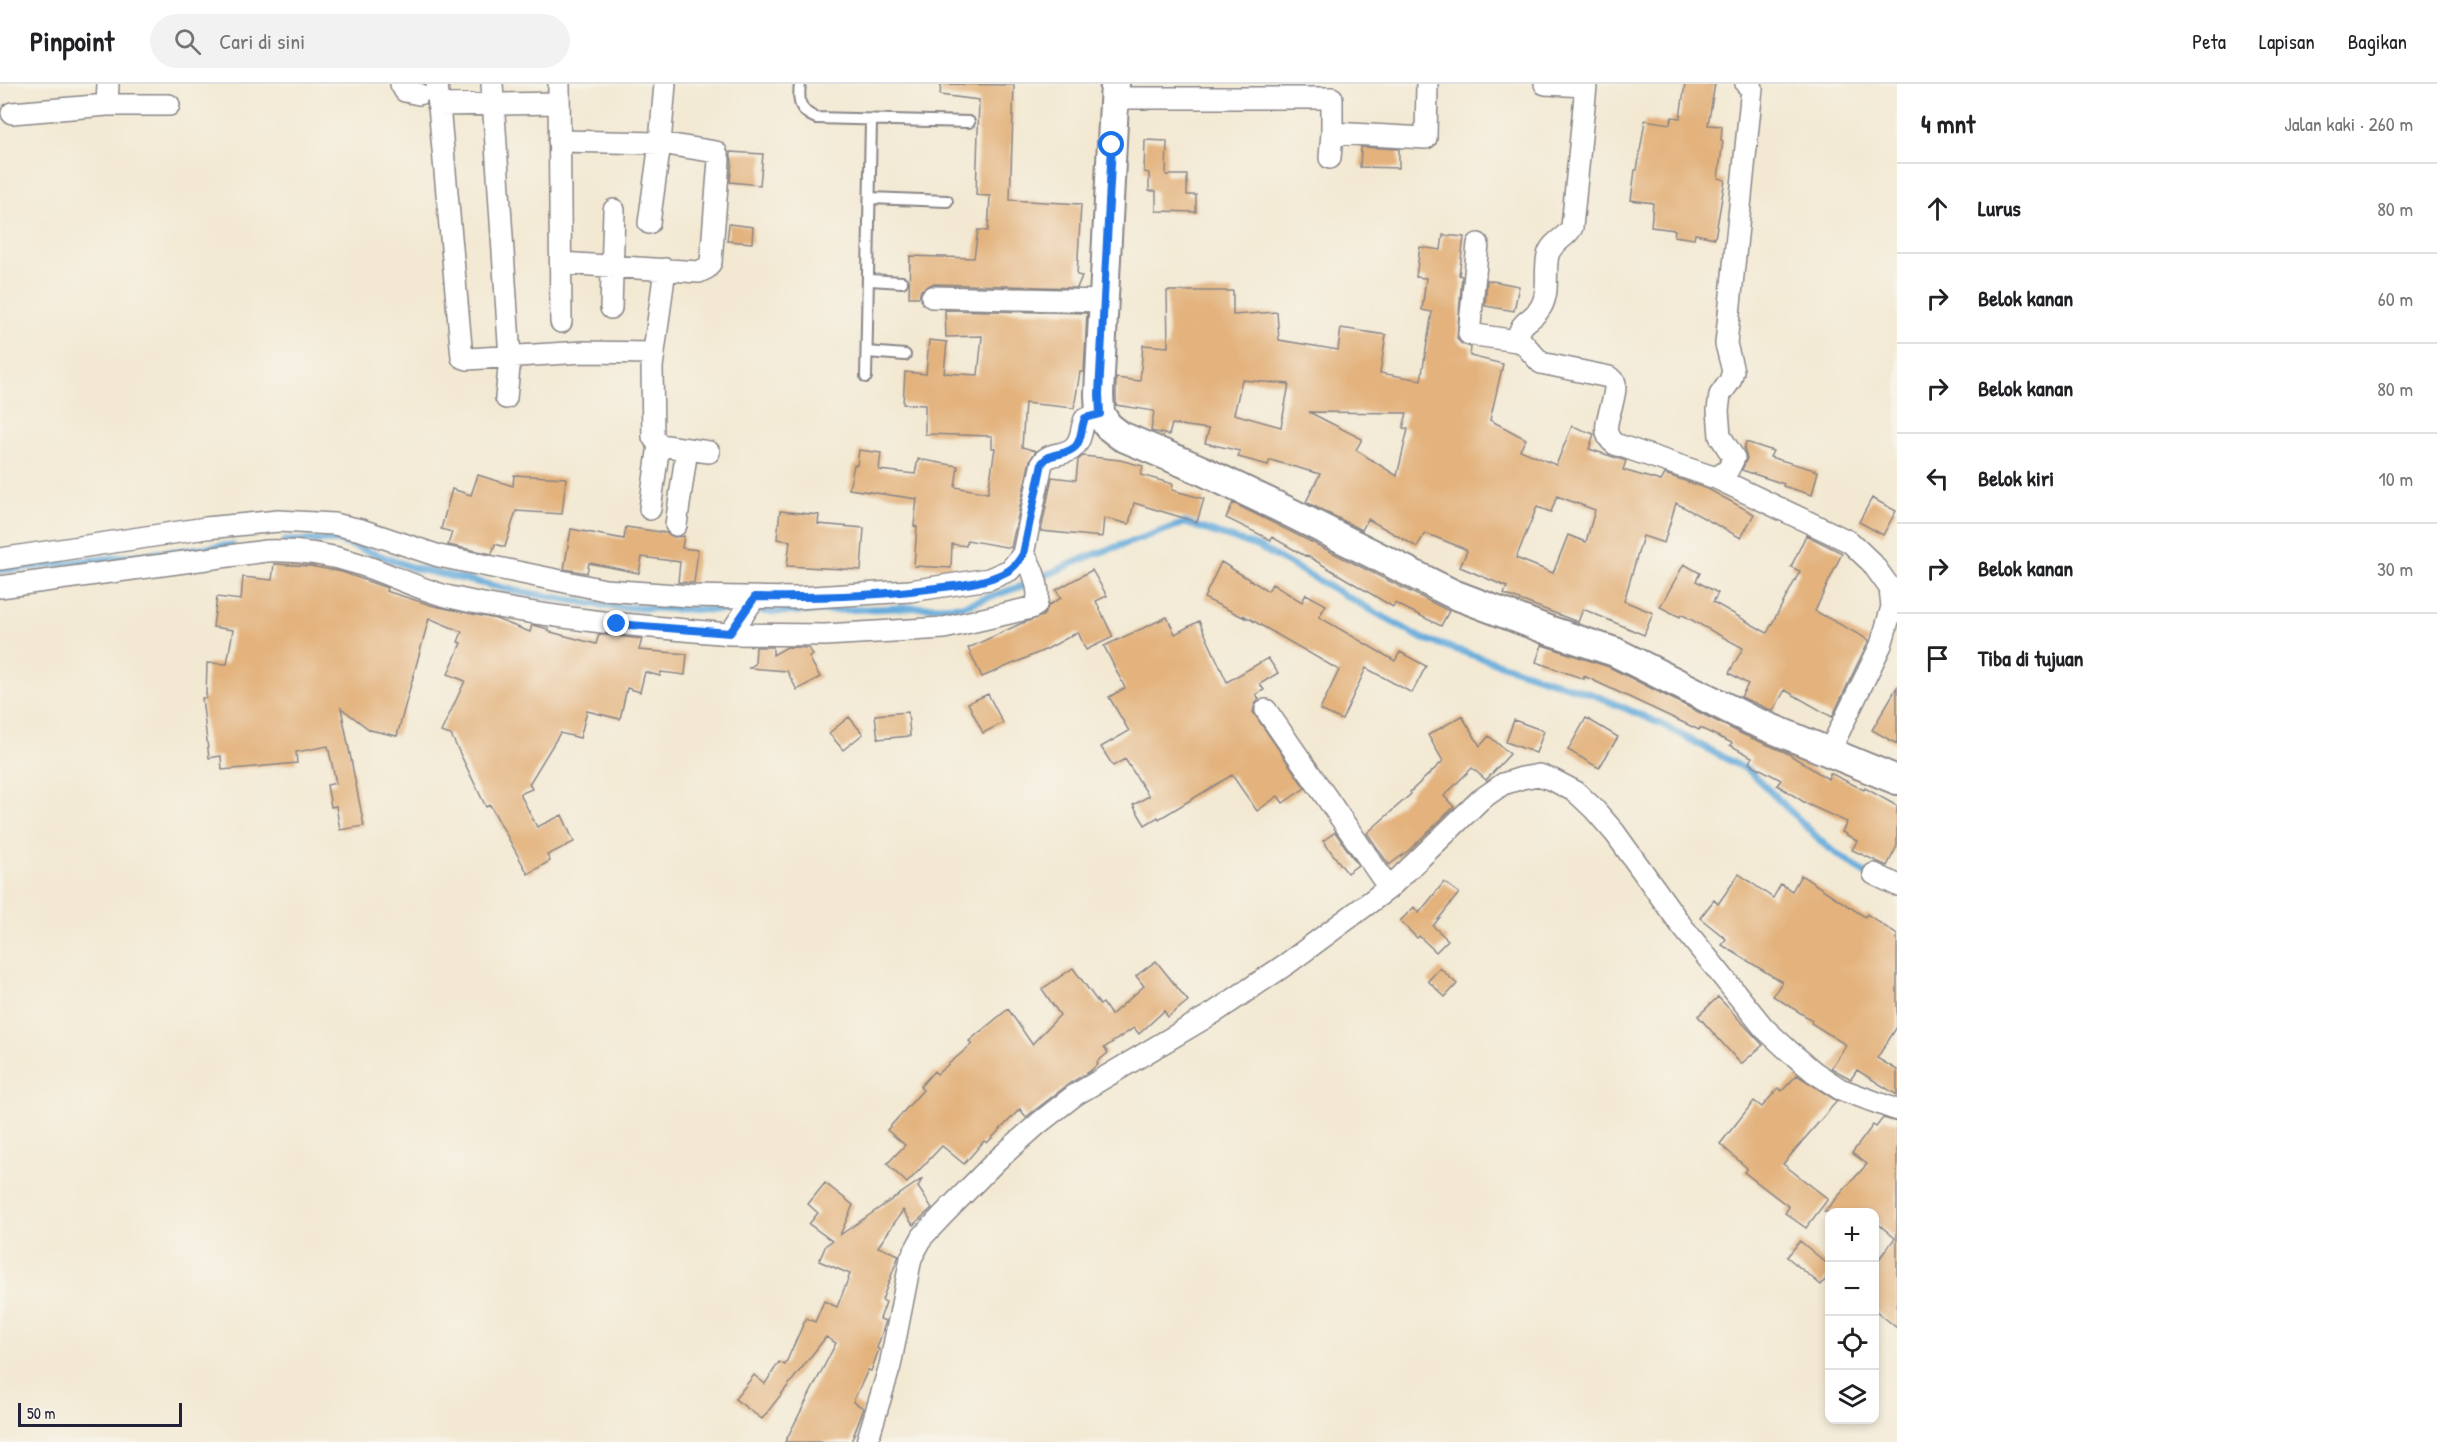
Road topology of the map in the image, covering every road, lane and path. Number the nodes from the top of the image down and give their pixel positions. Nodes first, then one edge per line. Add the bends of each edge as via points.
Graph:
1 (665, 84) edge
2 (800, 84) edge
3 (1427, 84) edge
4 (1545, 84) edge
5 (1746, 84) edge
6 (1115, 91) edge
7 (1333, 91) edge
8 (424, 92) edge
9 (492, 93) edge
10 (107, 94) edge
11 (559, 94) edge
12 (169, 105) dead end
13 (12, 113) dead end
14 (871, 121) junction
15 (969, 122) dead end
16 (1332, 133) junction
17 (559, 141) junction
18 (660, 143) junction
19 (1330, 158) dead end
20 (870, 198) junction
21 (947, 201) dead end
22 (614, 210) dead end
23 (649, 223) dead end
24 (1478, 244) dead end
25 (561, 263) junction
26 (611, 266) junction
27 (665, 269) junction
28 (870, 280) junction
29 (902, 282) dead end
30 (932, 297) dead end
31 (1104, 301) junction
32 (611, 308) dead end
33 (561, 322) dead end
34 (1517, 340) junction
35 (867, 352) junction
36 (654, 353) junction
37 (905, 355) dead end
38 (510, 358) junction
39 (866, 377) dead end
40 (506, 398) dead end
41 (1100, 414) junction
42 (658, 445) junction
43 (687, 449) junction
44 (709, 452) dead end
45 (1716, 478) junction
46 (650, 508) dead end
47 (676, 525) dead end
48 (1023, 554) junction
49 (0, 559) edge
50 (0, 587) edge
51 (600, 593) junction
52 (753, 599) junction
53 (573, 613) junction
54 (732, 631) junction
55 (1266, 710) dead end
56 (1829, 752) junction
57 (1897, 780) edge
58 (1874, 874) dead end
59 (1897, 885) edge
60 (1389, 888) junction
61 (1897, 1110) edge
62 (867, 1442) edge

1 - 18 street
2 - 14 lane via 798,101 809,116
3 - 16 street via 1426,138
4 - 34 street via 1586,86 1572,227 1550,249 1543,301 1522,323
5 - 45 street via 1752,88 1726,344 1733,370 1720,395 1718,410 1720,436 1734,458 1728,470
6 - 7 street
6 - 31 street
7 - 16 street
8 - 9 street
8 - 38 street via 462,357
9 - 11 street
9 - 38 street
10 - 12 street
10 - 13 street
11 - 17 street
14 - 15 lane
14 - 20 lane
16 - 19 street
17 - 18 street
17 - 25 street
18 - 23 street
18 - 27 street via 716,153 719,159 711,262 699,272
20 - 21 lane
20 - 28 lane
22 - 26 street
24 - 34 street via 1469,334
25 - 26 street
25 - 33 street
26 - 27 street
26 - 32 street
27 - 36 street
28 - 29 lane
28 - 35 lane
30 - 31 street
31 - 41 street
34 - 45 street via 1540,363 1609,377 1616,383 1605,431 1615,444
35 - 37 lane
35 - 39 lane
36 - 38 street via 584,352
36 - 42 street via 653,437
38 - 40 street
41 - 48 street via 1085,418 1077,445 1048,456 1042,463
41 - 56 street via 1121,436 1290,512 1453,594 1615,652 1728,710
42 - 43 street
42 - 46 street
43 - 44 street
43 - 47 street
45 - 56 street via 1850,542 1890,588 1892,607 1881,645
48 - 52 street via 1010,570 957,585
48 - 54 street via 1029,562 1038,598 1031,608 944,628 825,635
49 - 51 street via 206,528 278,521 323,523 361,530 439,556
50 - 53 street via 293,550 348,561 450,597
51 - 52 street
51 - 53 street
52 - 54 street
53 - 54 street via 617,624
55 - 60 street
56 - 57 street
58 - 59 street
60 - 61 street via 1480,800 1503,784 1522,777 1553,780 1576,792 1615,833 1681,925 1764,1028 1814,1072 1840,1089
60 - 62 street via 1215,1012 1075,1095 996,1161 941,1217 911,1258 890,1366

